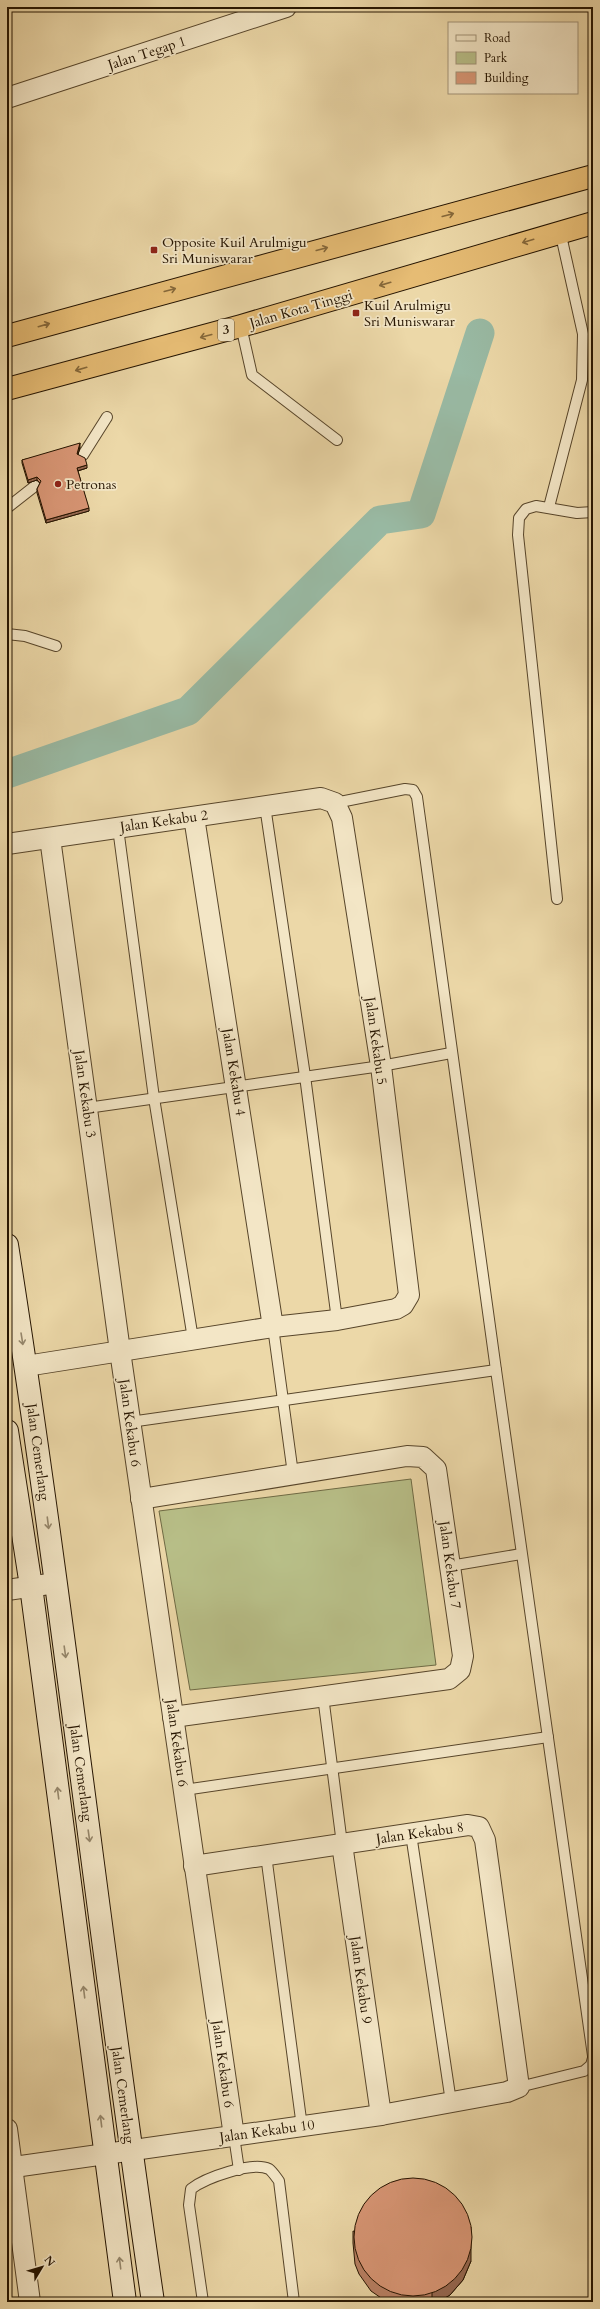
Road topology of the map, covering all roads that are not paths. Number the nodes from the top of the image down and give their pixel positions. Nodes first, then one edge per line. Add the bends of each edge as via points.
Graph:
1 (286, 7) edge
2 (7, 98) edge
3 (593, 176) edge
4 (593, 223) edge
5 (560, 231) junction
6 (241, 326) junction
7 (7, 336) edge
8 (28, 384) junction
9 (7, 389) edge
10 (7, 395) edge
11 (107, 417) dead end
12 (337, 440) dead end
13 (83, 455) edge
14 (35, 486) dead end
15 (549, 507) junction
16 (7, 508) edge
17 (593, 512) edge
18 (7, 634) edge
19 (56, 646) dead end
20 (328, 801) junction
21 (265, 806) junction
22 (194, 817) junction
23 (118, 828) junction
24 (50, 838) junction
25 (7, 844) edge
26 (557, 899) dead end
27 (450, 1053) junction
28 (380, 1066) junction
29 (305, 1076) junction
30 (236, 1086) junction
31 (154, 1098) junction
32 (87, 1108) junction
33 (7, 1245) edge
34 (337, 1320) junction
35 (273, 1327) junction
36 (193, 1339) junction
37 (120, 1351) junction
38 (26, 1366) junction
39 (496, 1370) junction
40 (283, 1402) junction
41 (130, 1422) junction
42 (7, 1431) edge
43 (293, 1474) junction
44 (141, 1499) junction
45 (13, 1516) edge
46 (521, 1554) junction
47 (450, 1566) junction
48 (56, 1583) junction
49 (31, 1586) junction
50 (7, 1590) edge
51 (323, 1696) junction
52 (173, 1716) junction
53 (548, 1737) junction
54 (334, 1768) junction
55 (184, 1790) junction
56 (411, 1834) junction
57 (342, 1844) junction
58 (266, 1855) junction
59 (194, 1866) junction
60 (593, 2057) edge
61 (519, 2087) junction
62 (451, 2102) junction
63 (381, 2115) junction
64 (302, 2127) junction
65 (7, 2129) edge
66 (234, 2136) junction
67 (131, 2151) junction
68 (105, 2154) junction
69 (10, 2168) edge
70 (239, 2170) junction
71 (30, 2302) edge
72 (125, 2302) edge
73 (153, 2302) edge
74 (203, 2302) edge
75 (294, 2302) edge

1 - 2 street, Jalan Tegap 1
7 -> 3 highway
4 - 5 highway, Jalan Kota Tinggi / 3
5 -> 6 highway, Jalan Kota Tinggi / 3
5 - 15 lane via 583,334 582,380
6 -> 8 highway, Jalan Kota Tinggi / 3
6 - 12 lane via 252,375
8 - 9 highway, Jalan Kota Tinggi / 3
8 - 10 highway
11 - 13 lane
14 - 16 lane
15 - 17 lane via 577,513
15 - 26 lane via 536,506 526,509 519,518 518,535
18 - 19 lane via 25,636
20 - 21 street, Jalan Kekabu 2
20 - 27 lane via 405,789 413,790 417,797
20 - 28 street, Jalan Kekabu 5 via 342,818
21 - 22 street, Jalan Kekabu 2
21 - 29 lane
22 - 23 street, Jalan Kekabu 2
22 - 30 street, Jalan Kekabu 4
23 - 24 street, Jalan Kekabu 2
23 - 31 lane
24 - 25 street, Jalan Kekabu 2
24 - 32 street, Jalan Kekabu 3
27 - 28 lane
27 - 39 lane
28 - 29 lane
28 - 34 street, Jalan Kekabu 5 via 409,1295 403,1305 396,1309
29 - 30 lane
29 - 34 lane
30 - 31 lane
30 - 35 street, Jalan Kekabu 4
31 - 32 lane
31 - 36 lane
32 - 37 street, Jalan Kekabu 3
33 -> 38 main road, Jalan Cemerlang
34 - 35 street
35 - 36 street
35 - 40 lane
36 - 37 street
37 - 38 street
37 - 41 street, Jalan Kekabu 6
38 -> 48 main road, Jalan Cemerlang
39 - 40 lane
39 - 46 lane
40 - 41 lane
40 - 43 lane
41 - 44 street, Jalan Kekabu 6
42 - 45 main road, Jalan Cemerlang
43 - 44 street, Jalan Kekabu 7
43 - 47 street, Jalan Kekabu 7 via 407,1456 423,1457 436,1469
44 - 52 street, Jalan Kekabu 6
45 - 49 main road, Jalan Cemerlang
46 - 47 lane
46 - 53 lane
47 - 51 street, Jalan Kekabu 7 via 463,1656 460,1670 449,1679
48 - 49 street
48 -> 67 main road, Jalan Cemerlang
49 - 50 street
68 -> 49 main road, Jalan Cemerlang
51 - 52 street, Jalan Kekabu 7
51 - 54 lane
52 - 55 street, Jalan Kekabu 6
53 - 54 lane
53 - 60 lane
54 - 55 lane
54 - 57 lane
55 - 59 street, Jalan Kekabu 6
56 - 57 street, Jalan Kekabu 8
56 - 61 street, Jalan Kekabu 8 via 468,1826 479,1827 485,1840
56 - 62 lane
57 - 58 street, Jalan Kekabu 8
57 - 63 street, Jalan Kekabu 9
58 - 59 street, Jalan Kekabu 8
58 - 64 lane
59 - 66 street, Jalan Kekabu 6
60 - 61 lane via 591,2065 584,2071
61 - 62 street, Jalan Kekabu 10 via 507,2092
62 - 63 street, Jalan Kekabu 10
63 - 64 street, Jalan Kekabu 10
64 - 66 street, Jalan Kekabu 10
65 - 69 street
66 - 67 street, Jalan Kekabu 10
66 - 70 lane
67 - 68 street, Jalan Kekabu 10
67 - 73 main road, Jalan Cemerlang
68 - 69 street, Jalan Kekabu 10
72 -> 68 main road, Jalan Cemerlang
69 - 71 street
70 - 74 lane via 200,2182 191,2189 189,2205
70 - 75 lane via 256,2166 270,2169 279,2181

